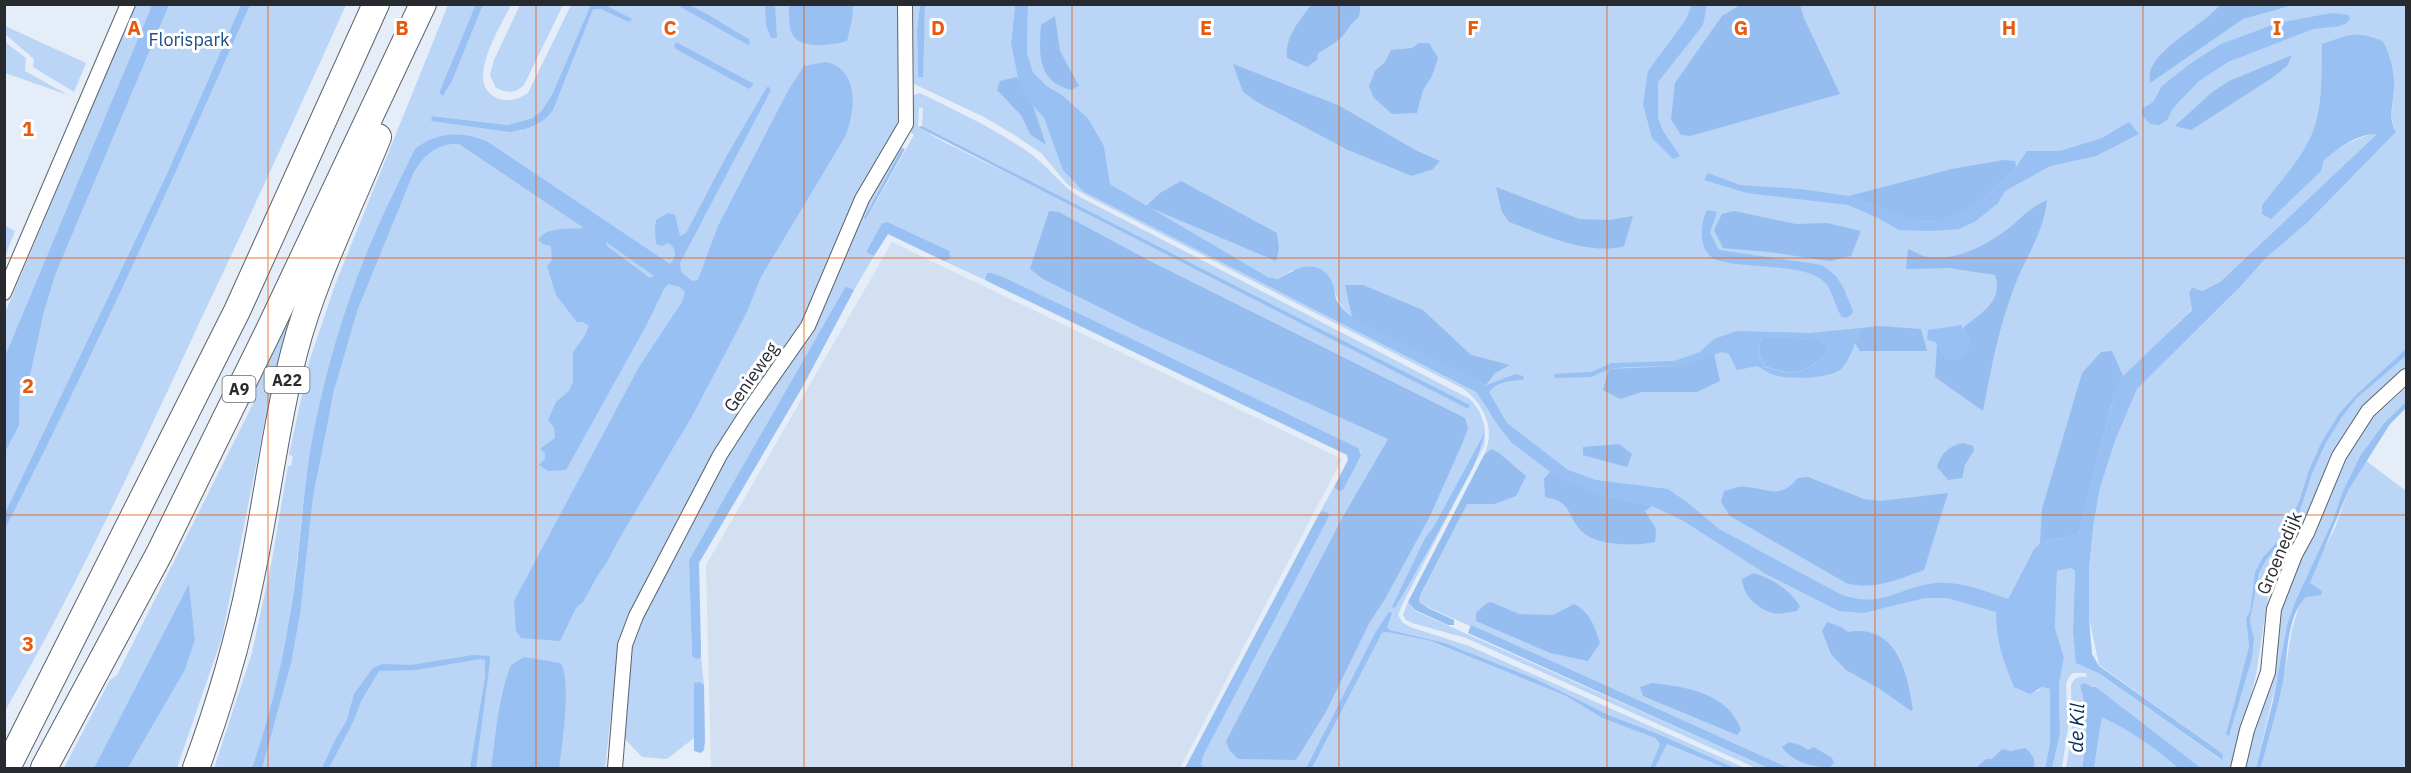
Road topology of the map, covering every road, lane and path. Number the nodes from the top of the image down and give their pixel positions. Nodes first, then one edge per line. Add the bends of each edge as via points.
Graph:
1 (128, 4) edge
2 (376, 4) edge
3 (423, 4) edge
4 (905, 4) edge
5 (4, 293) edge
6 (2406, 376) edge
7 (36, 711) junction
8 (4, 755) edge
9 (7, 768) edge
10 (44, 768) edge
11 (196, 768) edge
12 (615, 768) edge
13 (2238, 768) edge

1 - 5 street
2 - 7 highway, A9 via 237,311
3 - 10 highway, A9 via 159,554
3 - 11 highway, A22 via 394,98 316,285 294,351 237,642
4 - 12 street, Genieweg via 906,124 862,199 808,326 720,455 636,616 625,645
6 - 13 street, Groenedijk via 2368,411 2339,456 2295,555 2274,609 2268,672
7 - 8 highway
7 - 9 highway, A9

